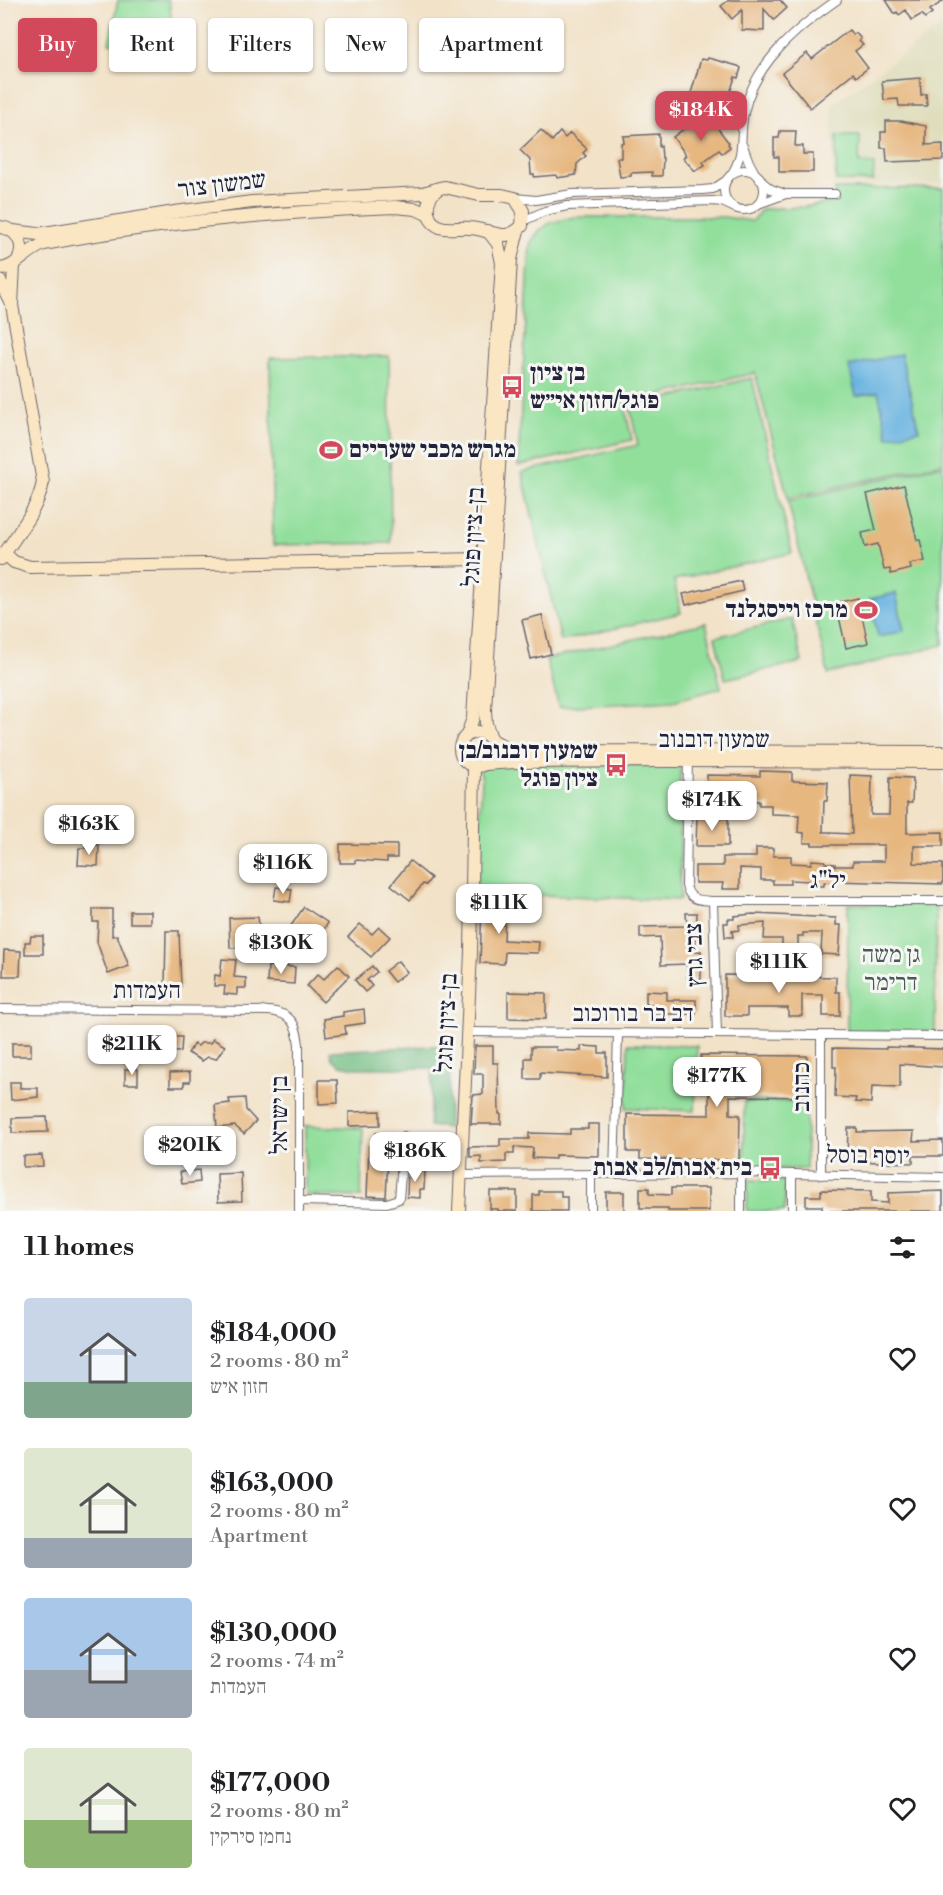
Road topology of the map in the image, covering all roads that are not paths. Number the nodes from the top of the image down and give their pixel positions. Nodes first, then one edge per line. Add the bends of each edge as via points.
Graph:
1 (837, 0) edge
2 (742, 141) junction
3 (729, 178) junction
4 (758, 178) junction
5 (438, 189) junction
6 (786, 194) junction
7 (835, 194) dead end
8 (515, 198) junction
9 (755, 206) junction
10 (733, 207) junction
11 (429, 215) junction
12 (520, 226) junction
13 (0, 227) edge
14 (13, 231) junction
15 (488, 231) junction
16 (16, 263) junction
17 (0, 269) edge
18 (0, 280) edge
19 (12, 305) junction
20 (2, 557) edge
21 (483, 559) junction
22 (466, 735) junction
23 (492, 739) junction
24 (943, 752) edge
25 (688, 755) junction
26 (943, 762) edge
27 (480, 765) junction
28 (712, 901) junction
29 (943, 901) edge
30 (0, 1009) edge
31 (291, 1020) joint
32 (467, 1032) junction
33 (618, 1034) junction
34 (717, 1034) junction
35 (822, 1035) junction
36 (943, 1036) edge
37 (404, 1136) dead end
38 (741, 1173) junction
39 (591, 1174) junction
40 (614, 1174) junction
41 (792, 1174) junction
42 (461, 1175) junction
43 (821, 1175) junction
44 (943, 1177) edge
45 (299, 1206) edge
46 (459, 1211) edge
47 (591, 1211) edge
48 (741, 1211) edge
49 (792, 1211) edge

1 - 2 street via 788,39 768,61 746,105
2 - 3 street via 739,161
2 - 4 street
3 - 4 street via 745,171
3 - 8 street via 713,189
3 - 10 street via 724,195
4 - 6 street via 771,189
4 - 9 street via 763,195
5 - 8 street, שמשון צור
5 - 11 street via 429,201
5 - 14 street, שמשון צור via 412,194 252,202 39,234
6 - 7 street
6 - 9 street
8 - 12 street via 522,207
9 - 10 street via 745,210
10 - 12 street via 712,201 582,205 545,211
11 - 15 street, שמשון צור via 442,228
11 - 16 street, שמשון צור via 406,207 247,215 44,244
12 - 15 street, שמשון צור via 505,235
12 - 23 street, בן-ציון פוגל via 511,259 485,710
13 - 14 street, שמשון צור
14 - 16 street via 22,250
15 - 21 street, בן-ציון פוגל via 498,244 502,263
16 - 17 street, שמשון צור
16 - 19 street
18 - 19 street
19 - 20 street via 43,482 32,511
20 - 21 street, בן-ציון פוגל via 30,567
21 - 22 street, בן-ציון פוגל via 473,718
22 - 23 street via 479,731
22 - 27 street via 460,753 464,760
23 - 25 street, שמעון דובנוב via 511,750 522,751
23 - 27 street via 494,752
24 - 25 street, שמעון דובנוב
25 - 26 street, שמעון דובנוב
25 - 27 street, שמעון דובנוב
25 - 28 street, צבי גרץ via 686,886 692,898
27 - 32 street, בן-ציון פוגל
28 - 29 street, יל"ג
28 - 34 street, צבי גרץ
30 - 31 street, העמדות via 269,1011 286,1014
31 - 45 street, בן ישראל via 299,1046
32 - 33 street, דב בר בורוכוב
32 - 42 street, בן-ציון פוגל
33 - 34 street, דב בר בורוכוב
33 - 40 street
34 - 35 street, דב בר בורוכוב
35 - 36 street, דב בר בורוכוב
35 - 43 street, כהנוב
37 - 45 street via 399,1199 387,1203
38 - 40 street, יוסף בוסל
38 - 41 street, יוסף בוסל
38 - 48 street
39 - 40 street, יוסף בוסל
39 - 42 street, יוסף בוסל
39 - 47 street
41 - 43 street, יוסף בוסל
41 - 49 street
42 - 46 street, בן-ציון פוגל
43 - 44 street, יוסף בוסל

